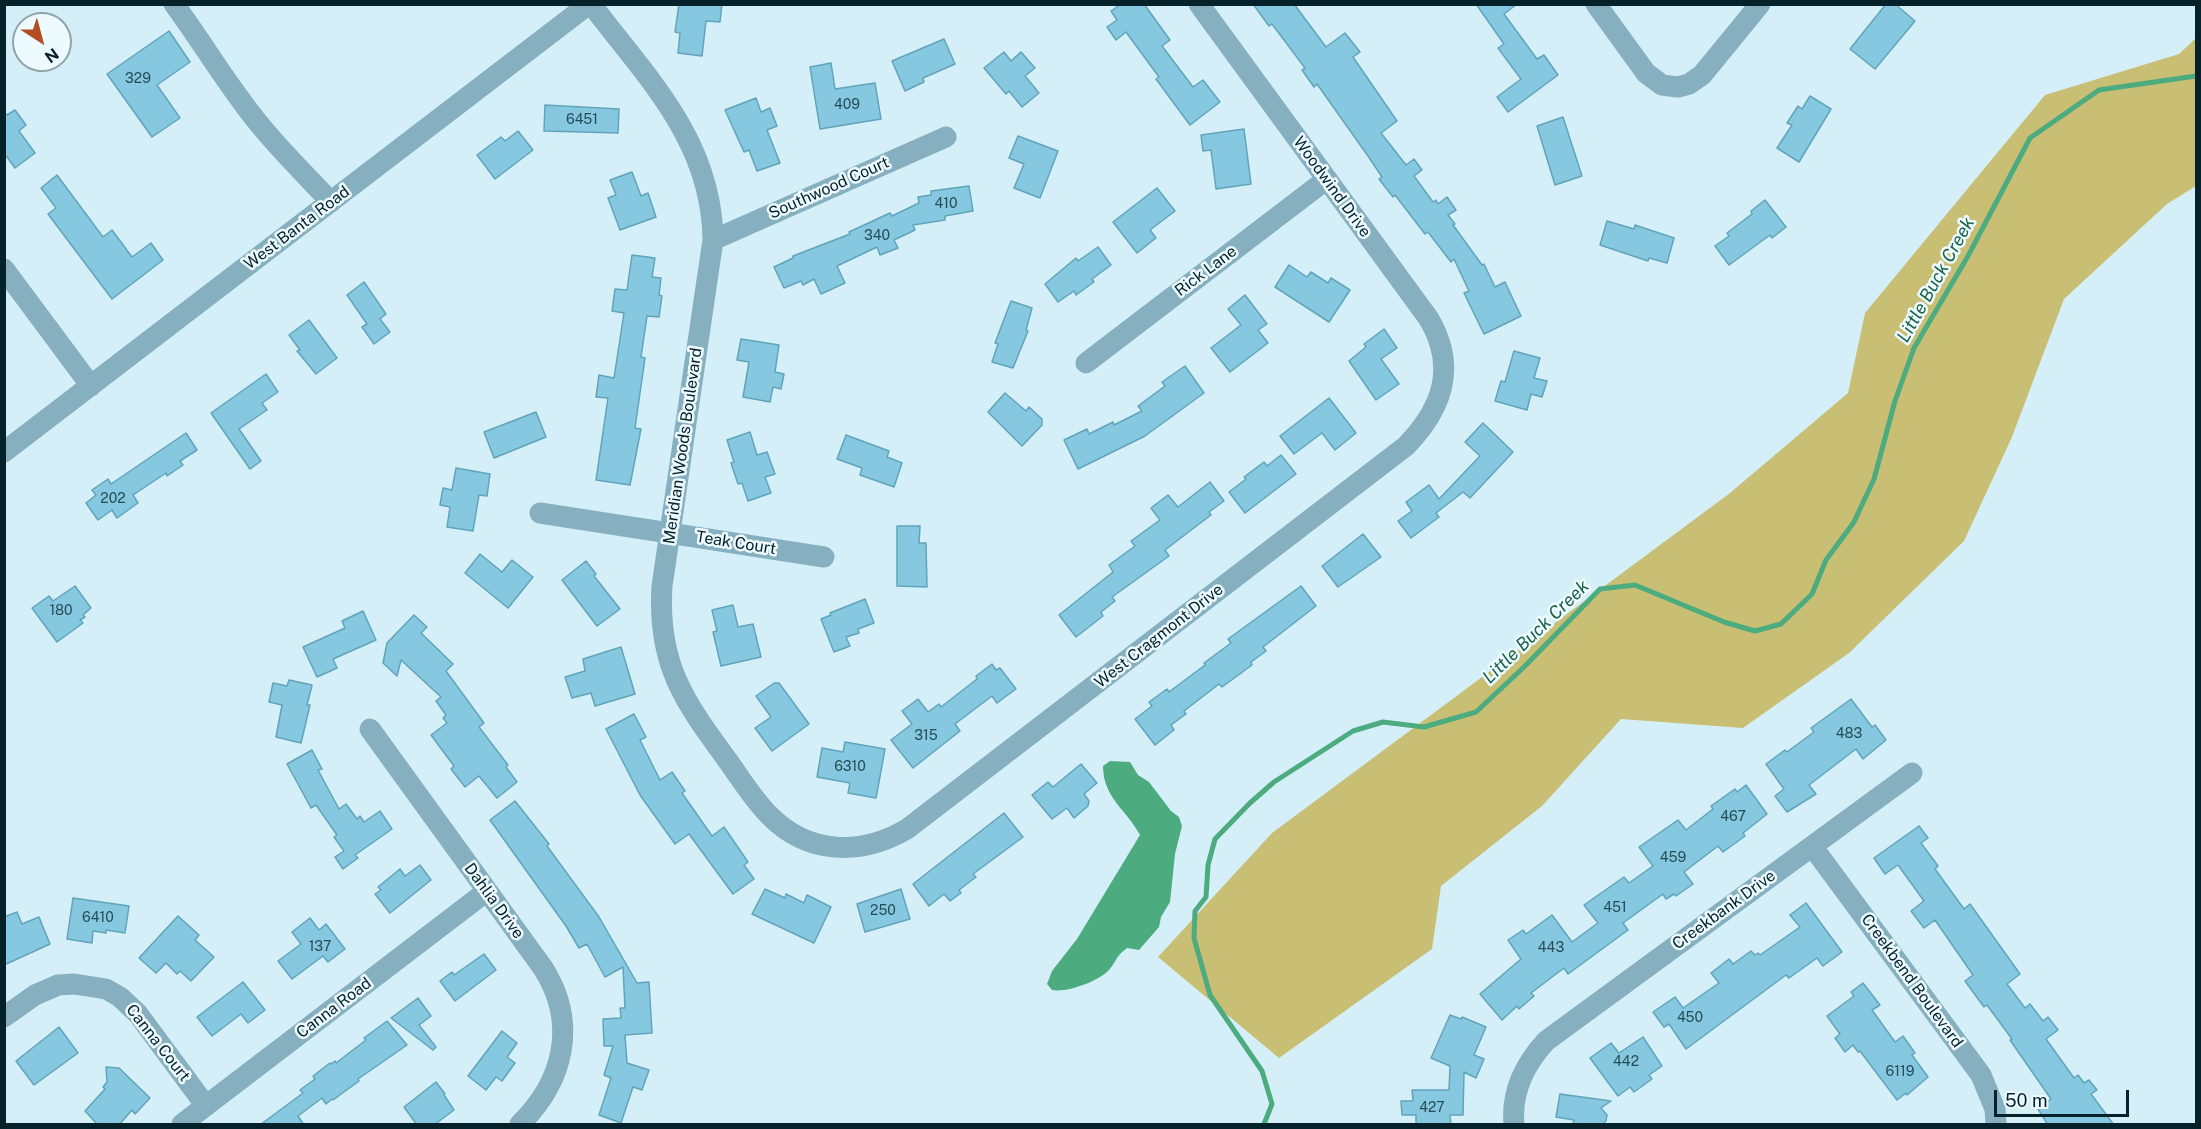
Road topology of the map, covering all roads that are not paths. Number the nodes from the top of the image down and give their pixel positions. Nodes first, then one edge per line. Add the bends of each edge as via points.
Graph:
1 (174, 4) edge
2 (1199, 4) edge
3 (1596, 4) edge
4 (1760, 4) edge
5 (583, 6) edge
6 (946, 137) dead end
7 (1327, 179) junction
8 (331, 202) junction
9 (713, 240) junction
10 (4, 269) edge
11 (1086, 363) dead end
12 (1443, 378) joint
13 (91, 386) junction
14 (4, 452) edge
15 (540, 513) dead end
16 (670, 533) junction
17 (824, 557) dead end
18 (370, 729) dead end
19 (1912, 772) dead end
20 (1812, 846) junction
21 (837, 848) joint
22 (487, 891) junction
23 (4, 1017) edge
24 (206, 1106) junction
25 (182, 1125) edge
26 (520, 1125) edge
27 (1514, 1125) edge
28 (1996, 1125) edge

1 - 8 street via 241,100
2 - 7 street, Woodwind Drive
3 - 4 street via 1646,73 1671,87 1689,84 1702,75
5 - 8 street, West Banta Road
5 - 9 street, Meridian Woods Boulevard via 669,106 691,142 710,198
6 - 9 street, Southwood Court
7 - 11 street, Rick Lane
7 - 12 street, Woodwind Drive via 1429,319 1441,350
8 - 13 street, West Banta Road
9 - 16 street, Meridian Woods Boulevard
10 - 13 street
12 - 21 street, West Cragmont Drive via 1432,416 1387,460 907,829 874,844
13 - 14 street, West Banta Road
15 - 16 street, Teak Court
16 - 17 street, Teak Court
16 - 21 street, Meridian Woods Boulevard via 662,586 662,628 681,692 770,816 801,837
18 - 22 street, Dahlia Drive
19 - 20 street, Creekbank Drive
20 - 27 street, Creekbank Drive via 1546,1041 1526,1066 1518,1087
20 - 28 street, Creekbend Boulevard via 1981,1075 1995,1109
22 - 24 street, Canna Road
22 - 26 street, Dahlia Drive via 547,975 562,1022 562,1047 556,1071 541,1101
23 - 24 street, Canna Court via 35,995 58,986 106,989 133,1008
24 - 25 street, Canna Road

